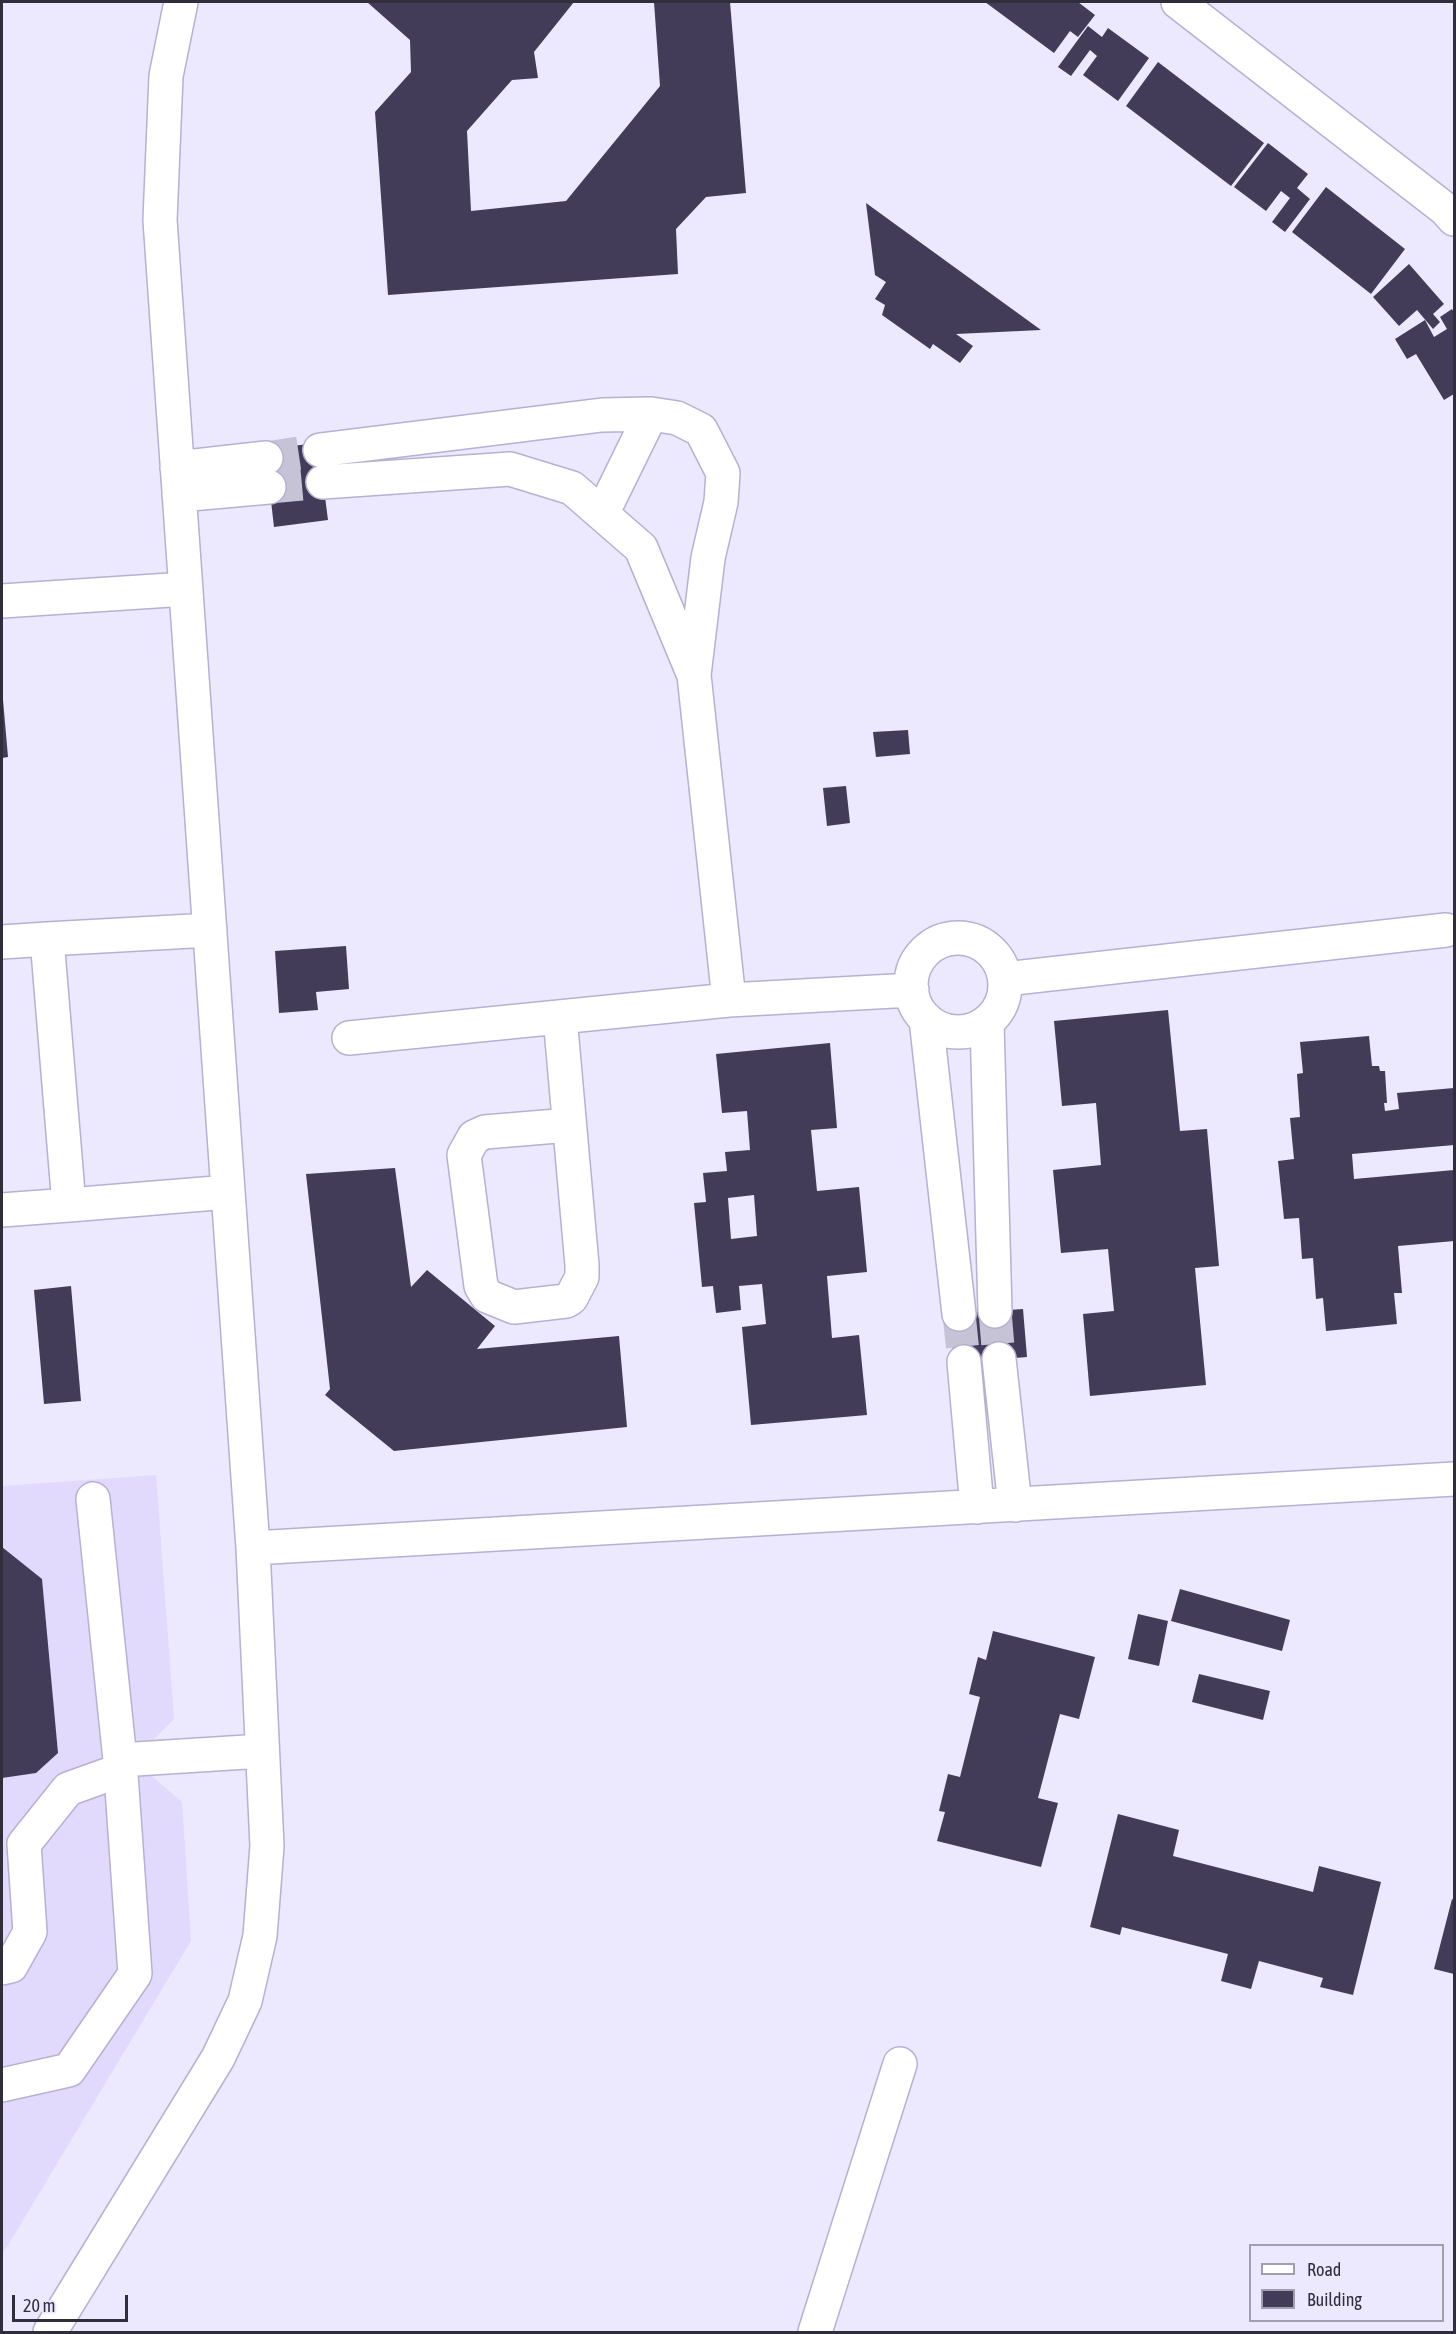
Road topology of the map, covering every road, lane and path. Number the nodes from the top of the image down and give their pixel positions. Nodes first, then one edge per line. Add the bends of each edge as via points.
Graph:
1 (181, 2) edge
2 (1178, 2) edge
3 (1455, 219) edge
4 (651, 414) junction
5 (320, 450) tunnel mouth
6 (268, 472) tunnel mouth
7 (178, 482) junction
8 (323, 482) tunnel mouth
9 (602, 514) junction
10 (186, 589) junction
11 (2, 601) edge
12 (694, 675) junction
13 (210, 930) junction
14 (1446, 930) dead end
15 (47, 939) junction
16 (2, 942) edge
17 (1005, 979) junction
18 (912, 990) junction
19 (729, 1000) junction
20 (560, 1017) junction
21 (926, 1019) junction
22 (987, 1023) junction
23 (349, 1038) dead end
24 (569, 1125) junction
25 (228, 1192) junction
26 (69, 1205) junction
27 (2, 1210) edge
28 (994, 1311) tunnel mouth
29 (959, 1314) tunnel mouth
30 (999, 1359) tunnel mouth
31 (964, 1362) tunnel mouth
32 (1455, 1479) edge
33 (93, 1499) dead end
34 (1015, 1505) junction
35 (977, 1507) junction
36 (253, 1548) junction
37 (262, 1751) junction
38 (120, 1765) junction
39 (2, 1968) edge
40 (900, 2064) dead end
41 (2, 2085) edge
42 (50, 2332) edge
43 (815, 2332) edge

1 - 7 street via 166,76 160,220
2 - 3 street
4 - 5 street via 602,415
4 - 9 street
4 - 12 street via 677,418 701,430 723,473
6 - 7 street
7 - 10 street
8 - 9 street via 510,469 572,488
9 - 12 street via 641,548
10 - 11 street
10 - 13 street
12 - 19 street
13 - 15 street
13 - 25 street
14 - 17 street
15 - 16 street
15 - 26 street
17 - 18 street via 990,950 961,938 930,947 918,959 912,974
17 - 22 street via 1004,996
18 - 19 street
18 - 21 street via 916,1006
19 - 20 street
20 - 23 street
20 - 24 street
21 - 22 street via 939,1029 956,1032
21 - 29 street
22 - 28 street
24 - 24 street via 485,1132 474,1137 464,1155 481,1286 488,1296 514,1306 566,1301 579,1285 582,1265
25 - 26 street
25 - 36 street
26 - 27 street
30 - 34 street
31 - 35 street
32 - 34 street
33 - 38 street
34 - 35 street
35 - 36 street
36 - 37 street
37 - 38 street
37 - 42 street via 266,1858 261,1936 245,2001 218,2058
38 - 39 street via 68,1789 24,1844 30,1932 11,1966
38 - 41 street via 135,1974 69,2070
40 - 43 street

